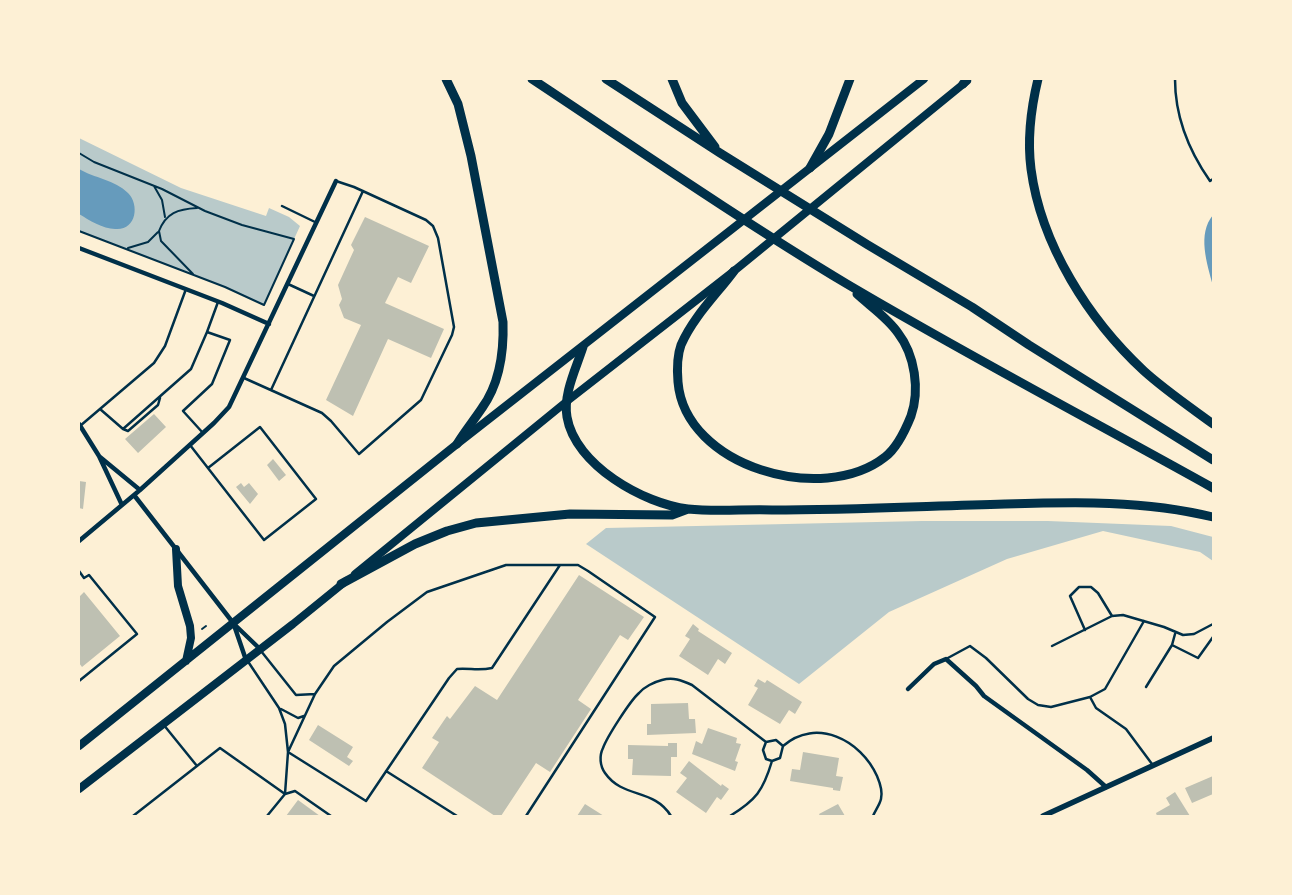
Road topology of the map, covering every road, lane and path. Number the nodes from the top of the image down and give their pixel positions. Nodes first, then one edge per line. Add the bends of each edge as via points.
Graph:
1 (446, 79) edge
2 (532, 79) edge
3 (606, 79) edge
4 (672, 79) edge
5 (850, 79) edge
6 (924, 79) edge
7 (1038, 79) edge
8 (1176, 79) edge
9 (967, 81) edge
10 (79, 153) edge
11 (720, 153) junction
12 (810, 168) junction
13 (1213, 179) edge
14 (336, 181) joint
15 (154, 186) junction
16 (363, 191) junction
17 (282, 206) dead end
18 (200, 208) junction
19 (166, 218) junction
20 (317, 223) junction
21 (79, 231) edge
22 (159, 232) junction
23 (79, 248) edge
24 (126, 248) junction
25 (734, 271) junction
26 (194, 275) junction
27 (846, 283) junction
28 (288, 284) junction
29 (186, 289) junction
30 (314, 296) junction
31 (218, 302) junction
32 (269, 324) junction
33 (207, 332) junction
34 (583, 348) junction
35 (244, 378) junction
36 (271, 390) junction
37 (566, 402) junction
38 (100, 409) junction
39 (1213, 424) edge
40 (79, 426) edge
41 (203, 433) junction
42 (458, 444) junction
43 (190, 445) junction
44 (99, 456) junction
45 (1213, 460) edge
46 (208, 468) junction
47 (1213, 488) edge
48 (140, 490) junction
49 (134, 495) junction
50 (122, 505) junction
51 (688, 509) junction
52 (1213, 517) edge
53 (79, 541) edge
54 (176, 549) junction
55 (560, 565) junction
56 (79, 571) edge
57 (341, 584) junction
58 (1112, 616) junction
59 (1144, 621) junction
60 (234, 624) junction
61 (1213, 624) edge
62 (206, 626) dead end
63 (1085, 630) junction
64 (203, 631) dead end
65 (1175, 633) junction
66 (1213, 637) edge
67 (1172, 645) junction
68 (1052, 646) dead end
69 (260, 649) junction
70 (946, 658) junction
71 (246, 660) junction
72 (186, 662) junction
73 (79, 681) edge
74 (1146, 687) dead end
75 (908, 689) dead end
76 (315, 694) junction
77 (1090, 697) junction
78 (279, 708) junction
79 (306, 715) junction
80 (163, 724) junction
81 (1213, 738) edge
82 (766, 742) junction
83 (79, 746) edge
84 (783, 746) junction
85 (288, 752) junction
86 (772, 761) junction
87 (197, 766) junction
88 (1153, 766) junction
89 (386, 771) junction
90 (1106, 787) junction
91 (79, 789) edge
92 (285, 794) junction
93 (133, 816) edge
94 (266, 816) edge
95 (332, 816) edge
96 (457, 816) edge
97 (526, 816) edge
98 (671, 816) edge
99 (730, 816) edge
100 (873, 816) edge
101 (1043, 816) edge

1 - 42 highway via 458,104 471,156 503,322 500,367 494,386
2 - 27 highway via 695,189
3 - 11 highway
4 - 11 highway via 682,103
5 - 12 highway via 830,134
6 - 12 highway
7 - 39 highway via 1029,132 1031,169 1055,249 1081,298 1111,337 1144,371
8 - 13 lane via 1180,115 1190,148 1210,181
9 - 25 highway
10 - 15 path
11 - 45 highway
12 - 34 highway
14 - 16 lane
14 - 20 street
15 - 18 path
15 - 19 path via 162,200
16 - 30 lane
16 - 36 lane via 433,226 454,327 448,344 421,400 359,454 322,413
17 - 20 lane
18 - 19 path via 178,210
18 - 26 path via 242,225 294,239 264,305
19 - 22 path
20 - 28 street
21 - 24 path
22 - 24 path via 148,242
22 - 26 path via 161,241
23 - 29 street
24 - 26 path
25 - 27 highway via 691,326 680,346 676,368 678,390 684,406 693,423 726,454 746,465 781,475 812,479 848,476 875,464 886,456 906,430 912,411 915,387 908,350 898,332
25 - 37 highway
27 - 47 highway
28 - 30 lane
28 - 32 street
29 - 31 street
29 - 38 lane via 160,355
30 - 36 lane
31 - 32 street
31 - 33 lane
32 - 35 street
33 - 38 lane via 190,369 123,429
33 - 41 lane via 230,340 212,384 184,411
34 - 37 highway
34 - 42 highway
35 - 36 lane
35 - 41 street via 229,407
37 - 51 highway via 567,418 574,436 603,472 640,494
37 - 57 highway
38 - 40 lane
40 - 44 street
41 - 43 street
42 - 60 highway
43 - 46 lane
43 - 48 street
44 - 48 street
44 - 50 street
46 - 46 lane via 264,540 316,499 260,427
48 - 49 street
49 - 50 street
49 - 54 street
50 - 53 street
51 - 52 highway via 815,510 1111,502
51 - 57 highway via 672,516 570,514 476,523 415,544
54 - 60 street
54 - 72 highway via 178,586 190,626
55 - 76 lane via 506,566 427,592 334,666
55 - 89 lane via 492,668 480,671 457,669
55 - 97 lane via 578,565 655,617
56 - 73 lane via 84,578 89,575 137,634
57 - 69 highway
58 - 59 lane via 1123,615
58 - 63 lane
58 - 63 lane via 1091,587 1078,587 1070,596
59 - 65 lane
59 - 77 lane via 1105,689
60 - 69 street
60 - 71 street
60 - 72 highway
61 - 65 lane via 1194,634
62 - 64 path
63 - 68 lane
65 - 67 lane
66 - 67 lane via 1198,658
67 - 74 lane
69 - 71 highway
69 - 76 lane via 296,695
70 - 75 street via 934,664
70 - 77 lane via 970,646 1038,705 1051,707
70 - 90 street via 984,696
71 - 78 lane
71 - 80 highway
72 - 83 highway
76 - 79 lane
77 - 88 lane via 1096,708 1137,740
78 - 79 lane via 290,716
78 - 85 lane via 285,724
79 - 85 lane
80 - 87 lane
80 - 91 highway
81 - 88 street
82 - 84 lane via 776,740
82 - 86 lane via 763,750 766,759
82 - 98 lane via 692,684 677,678 662,680 638,693 602,748 600,761 605,773 616,784 662,803
84 - 86 lane via 780,758
84 - 100 lane via 803,734 819,732 833,734 856,747 866,756 881,786 881,799
85 - 89 lane via 366,801
85 - 92 lane
86 - 99 lane via 766,781 751,803
87 - 92 lane via 220,748
87 - 93 lane
88 - 90 street
89 - 96 lane
90 - 101 street
92 - 94 lane
92 - 95 lane via 295,791

